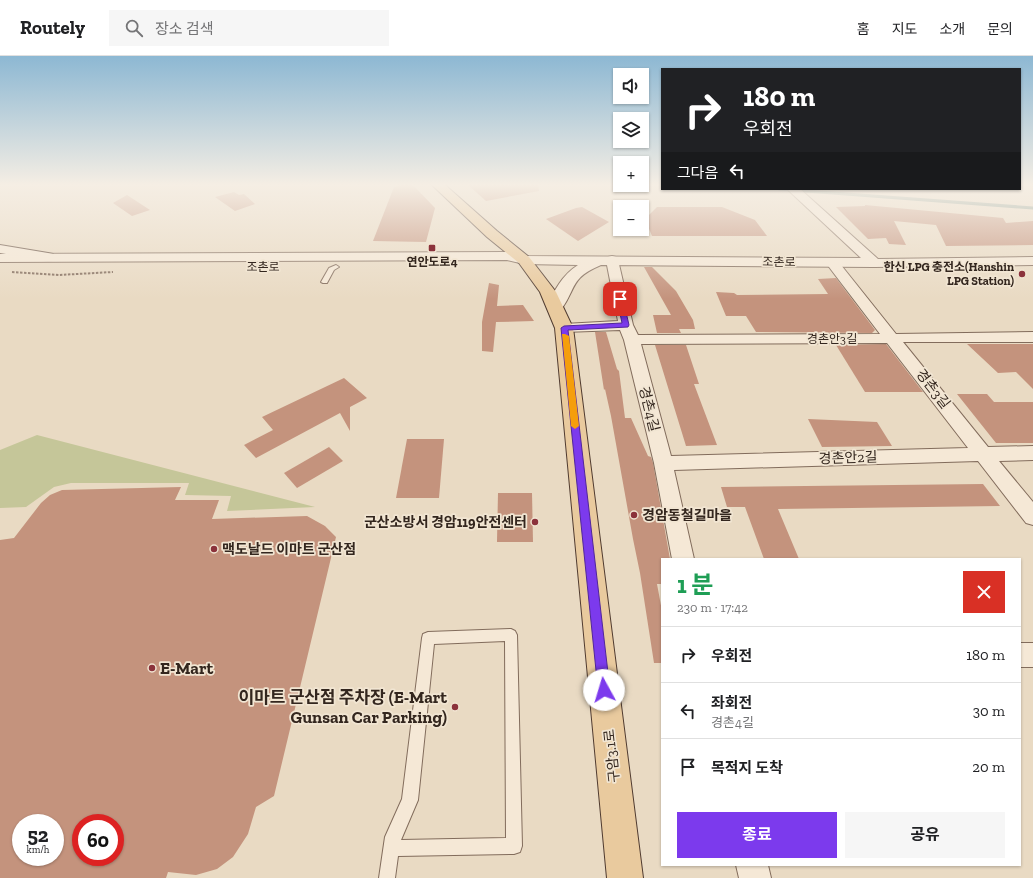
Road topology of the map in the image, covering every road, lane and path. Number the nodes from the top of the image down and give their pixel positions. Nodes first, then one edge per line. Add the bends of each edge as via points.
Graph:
1 (479, 222) edge
2 (828, 222) edge
3 (0, 249) edge
4 (48, 257) junction
5 (0, 258) edge
6 (524, 260) junction
7 (607, 260) junction
8 (1033, 261) edge
9 (832, 263) junction
10 (874, 263) junction
11 (0, 267) edge
12 (336, 267) junction
13 (325, 282) dead end
14 (560, 318) junction
15 (629, 333) junction
16 (1033, 336) edge
17 (893, 339) junction
18 (1033, 453) edge
19 (984, 454) junction
20 (663, 463) junction
21 (1033, 517) edge
22 (683, 558) edge
23 (1021, 655) edge
24 (1033, 655) edge
25 (391, 848) junction
26 (752, 866) edge
27 (387, 878) edge
28 (625, 878) edge
29 (755, 878) edge

1 - 6 main road, 구암3.1로
2 - 10 street
3 - 4 street
4 - 5 street, 조촌로
4 - 6 street, 조촌로 via 507,256
6 - 7 street, 조촌로
6 - 12 street, 조촌로 via 509,266
6 - 14 main road, 구암3.1로 via 548,292
7 - 9 street, 조촌로
7 - 14 street via 585,266 566,283
7 - 15 street, 경촌4길
8 - 10 street, 조촌로
9 - 10 street, 조촌로
9 - 17 street, 경촌3길
11 - 12 street, 조촌로
12 - 13 lane via 331,269
14 - 15 street, 경촌안3길
14 - 28 main road, 구암3.1로
15 - 17 street, 경촌안3길
15 - 20 street, 경촌4길
16 - 17 street, 경촌안3길
17 - 19 street, 경촌3길
18 - 19 street, 경촌안2길
19 - 20 street, 경촌안2길
19 - 21 street, 경촌3길
20 - 22 street, 경촌4길
23 - 24 street
25 - 25 lane via 393,837 410,800 428,638 511,635 514,846
25 - 27 lane
26 - 29 street

